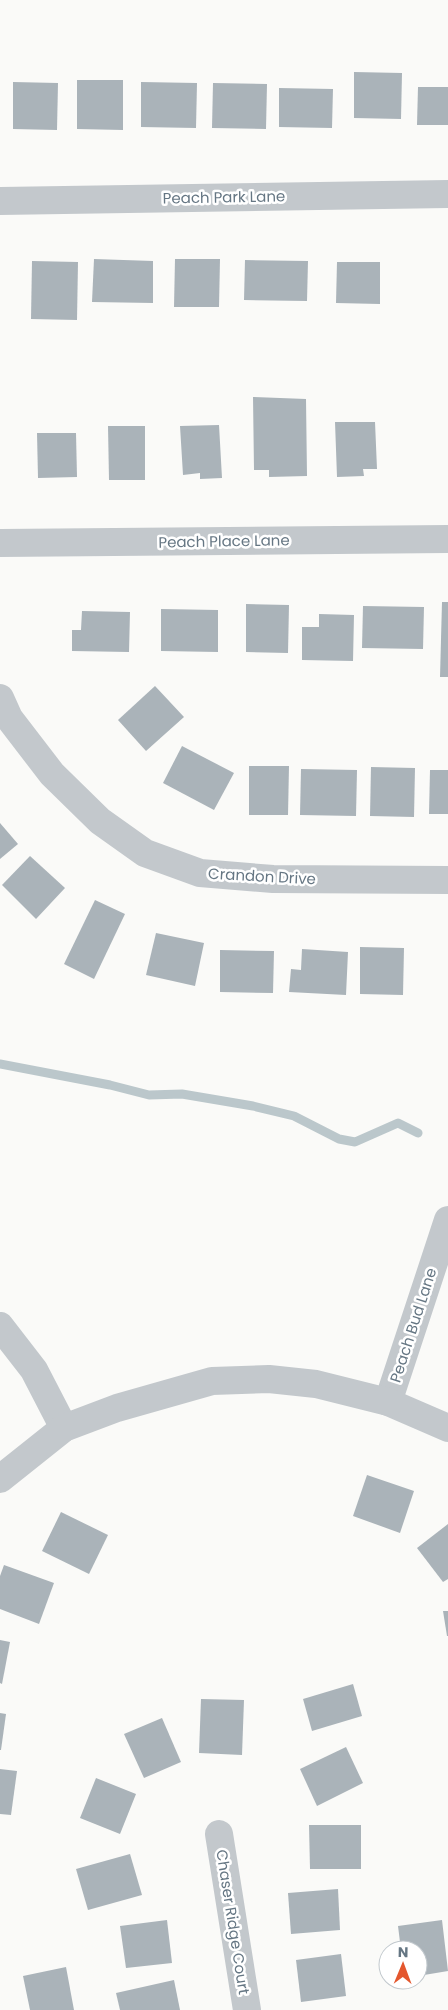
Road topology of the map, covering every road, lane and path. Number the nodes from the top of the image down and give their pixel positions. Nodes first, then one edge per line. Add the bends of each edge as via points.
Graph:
1 (448, 194) edge
2 (0, 201) edge
3 (448, 539) edge
4 (0, 543) edge
5 (0, 698) edge
6 (448, 880) edge
7 (448, 1220) edge
8 (0, 1326) edge
9 (388, 1402) junction
10 (64, 1428) junction
11 (448, 1428) edge
12 (0, 1479) edge
13 (219, 1834) dead end
14 (247, 2010) edge

1 - 2 street, Peach Park Lane
3 - 4 street, Peach Place Lane
5 - 6 street, Crandon Drive via 10,718 52,774 100,821 145,853 200,872 273,879
7 - 9 street, Peach Bud Lane
8 - 10 street via 34,1370
9 - 10 street via 316,1384 269,1379 212,1381 116,1408
9 - 11 street
10 - 12 street
13 - 14 street, Chaser Ridge Court

